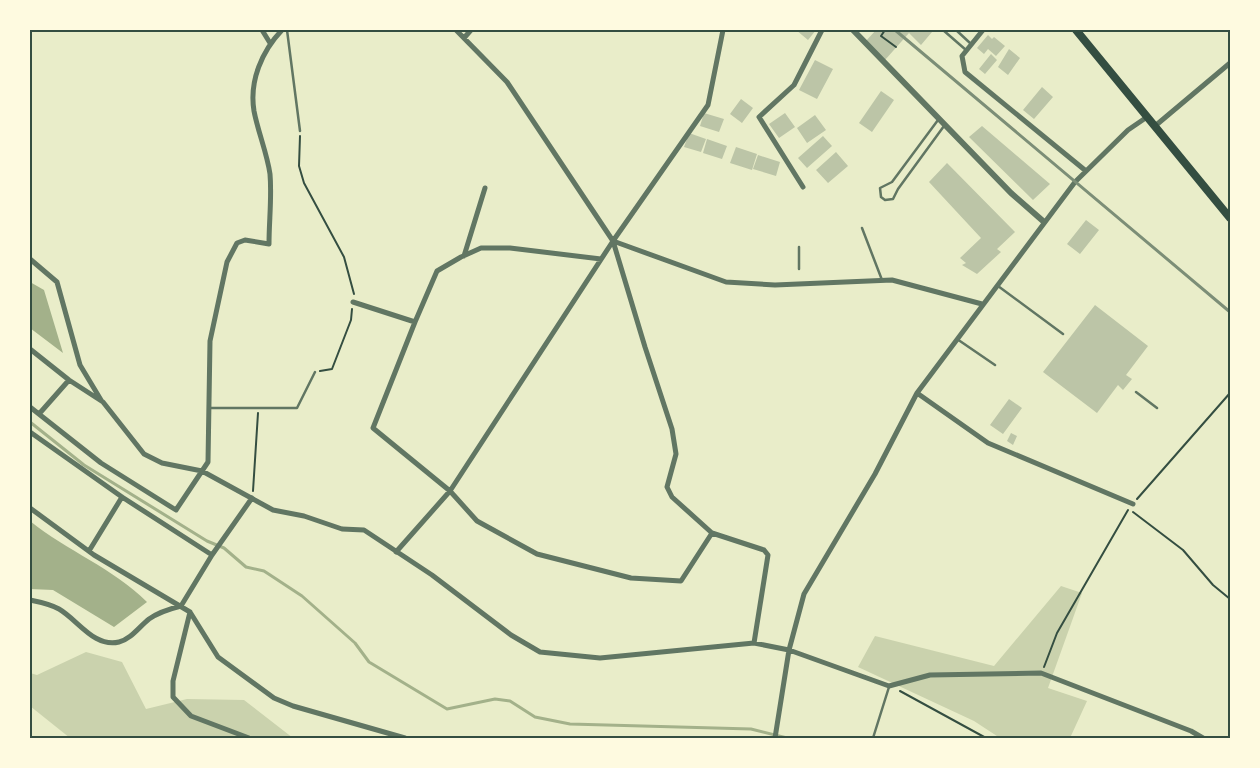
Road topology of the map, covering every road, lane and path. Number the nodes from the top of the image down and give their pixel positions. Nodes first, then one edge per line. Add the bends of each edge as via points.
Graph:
1 (262, 30) edge
2 (282, 30) edge
3 (287, 30) edge
4 (456, 30) edge
5 (471, 30) edge
6 (723, 30) edge
7 (822, 30) edge
8 (853, 30) edge
9 (886, 30) edge
10 (943, 30) edge
11 (956, 30) edge
12 (983, 30) edge
13 (1076, 30) edge
14 (464, 38) junction
15 (270, 43) junction
16 (970, 43) junction
17 (896, 47) dead end
18 (966, 50) junction
19 (1230, 63) edge
20 (1148, 117) junction
21 (938, 119) junction
22 (944, 125) junction
23 (1155, 126) junction
24 (300, 131) joint
25 (1086, 171) junction
26 (485, 188) dead end
27 (803, 188) dead end
28 (1230, 218) edge
29 (1043, 221) junction
30 (862, 228) dead end
31 (613, 241) junction
32 (799, 247) dead end
33 (464, 256) junction
34 (30, 259) edge
35 (601, 259) junction
36 (799, 269) dead end
37 (882, 280) junction
38 (996, 285) junction
39 (353, 302) junction
40 (982, 304) junction
41 (415, 322) junction
42 (1063, 334) dead end
43 (957, 339) junction
44 (30, 349) edge
45 (995, 365) dead end
46 (314, 372) joint
47 (69, 380) junction
48 (1136, 392) dead end
49 (917, 393) junction
50 (1230, 393) edge
51 (103, 402) junction
52 (30, 407) edge
53 (210, 408) junction
54 (258, 408) junction
55 (1157, 408) dead end
56 (39, 414) junction
57 (30, 433) edge
58 (202, 471) junction
59 (450, 491) junction
60 (122, 497) junction
61 (252, 498) junction
62 (1131, 507) junction
63 (30, 508) edge
64 (712, 533) junction
65 (89, 551) junction
66 (396, 552) junction
67 (212, 555) junction
68 (1230, 599) edge
69 (30, 600) edge
70 (181, 606) junction
71 (190, 612) junction
72 (754, 643) junction
73 (789, 650) junction
74 (1041, 673) junction
75 (889, 686) junction
76 (249, 738) edge
77 (405, 738) edge
78 (775, 738) edge
79 (873, 738) edge
80 (986, 738) edge
81 (1203, 738) edge

1 - 15 street
2 - 15 street
3 - 24 lane
4 - 14 street
5 - 14 street
6 - 31 street via 708,105
7 - 27 street via 794,85 759,118
8 - 21 street
9 - 17 path via 881,36
10 - 18 lane
11 - 16 lane
12 - 16 street
13 - 20 main road
14 - 31 street via 507,82
15 - 53 street via 260,62 254,109 270,174 269,244 245,240 237,243 227,262 210,340
16 - 18 street
18 - 25 street via 962,62 965,72
19 - 23 street
20 - 23 main road
20 - 25 street via 1128,130
21 - 22 street
21 - 22 lane via 892,182 880,188 884,200 893,199
22 - 29 street
23 - 28 main road
24 - 39 path via 299,166 304,183 344,257
25 - 29 street
26 - 33 street
29 - 38 street
30 - 37 lane
31 - 35 street
31 - 37 street via 726,282 775,285
31 - 64 street via 672,429 676,454 668,486 672,497
32 - 36 lane
33 - 35 street via 481,248 510,248
33 - 41 street via 438,271
34 - 51 street via 57,282 80,365
35 - 59 street
37 - 40 street
38 - 40 street
38 - 42 lane
39 - 41 street
39 - 46 path via 351,320 332,369
40 - 43 street
41 - 59 street via 373,428
43 - 45 lane
43 - 49 street
44 - 47 street
46 - 54 lane via 297,408
47 - 51 street
47 - 56 street
48 - 55 lane
49 - 62 street via 988,443
49 - 73 street via 875,474 804,594
50 - 62 path
51 - 58 street via 144,454 162,463
52 - 56 street
53 - 54 lane
53 - 58 street via 208,462
54 - 61 path
56 - 58 street via 101,463 176,510
57 - 60 street
58 - 61 street
59 - 64 street via 477,521 537,554 631,578 682,581
59 - 66 street
60 - 65 street
60 - 67 street
61 - 66 street via 273,510 342,529 364,530
61 - 67 street
62 - 68 path via 1183,550 1213,585
62 - 74 path via 1057,633
63 - 65 street
64 - 72 street via 764,550 768,555
65 - 70 street
66 - 72 street via 511,635 540,652 600,658
67 - 70 street
69 - 70 street via 60,610 93,636 115,643 125,640 164,610
70 - 71 street
71 - 76 street via 173,681 174,697 192,716
71 - 77 street via 218,657 274,698
72 - 73 street
73 - 75 street
73 - 78 street
74 - 75 street via 930,675
74 - 81 street via 1191,730
75 - 79 lane
75 - 80 path

